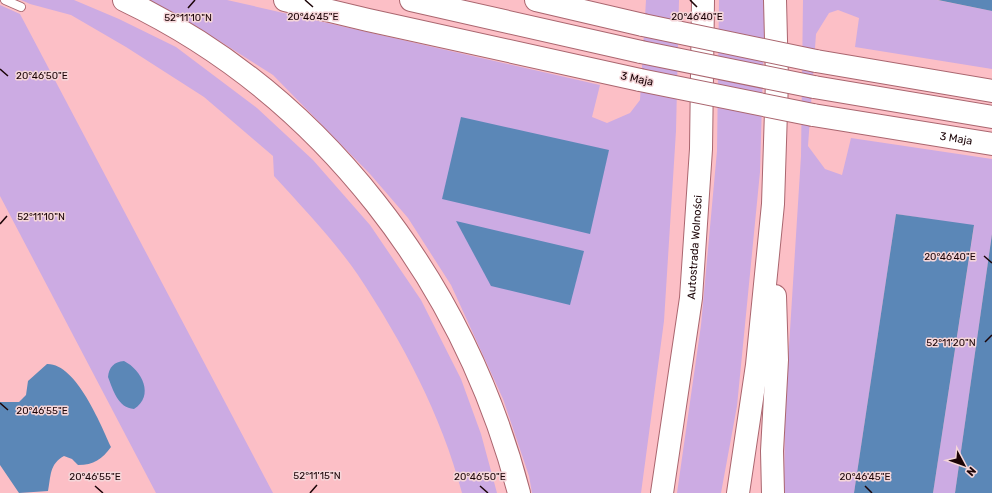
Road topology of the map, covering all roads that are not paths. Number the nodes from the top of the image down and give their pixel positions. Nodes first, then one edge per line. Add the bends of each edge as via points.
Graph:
1 (5, 0) edge
2 (124, 0) edge
3 (285, 0) edge
4 (354, 0) edge
5 (411, 0) edge
6 (536, 0) edge
7 (703, 0) edge
8 (775, 0) edge
9 (20, 7) dead end
10 (368, 20) junction
11 (992, 91) edge
12 (992, 117) edge
13 (992, 144) edge
14 (773, 204) junction
15 (519, 493) edge
16 (662, 493) edge
17 (738, 493) edge
18 (773, 493) edge

1 - 9 lane
2 - 15 main road via 215,53 274,98 327,148 377,204 419,262 469,352 509,455
3 - 10 main road, 3 Maja
4 - 10 main road
5 - 12 main road, bridge via 641,52 814,87
6 - 11 main road, bridge via 816,61
7 - 16 main road, Autostrada Wolności via 701,149 691,298
8 - 14 main road via 777,80
10 - 13 main road, 3 Maja, bridge via 813,115
14 - 17 main road via 757,365
14 - 18 main road via 777,360 772,451

